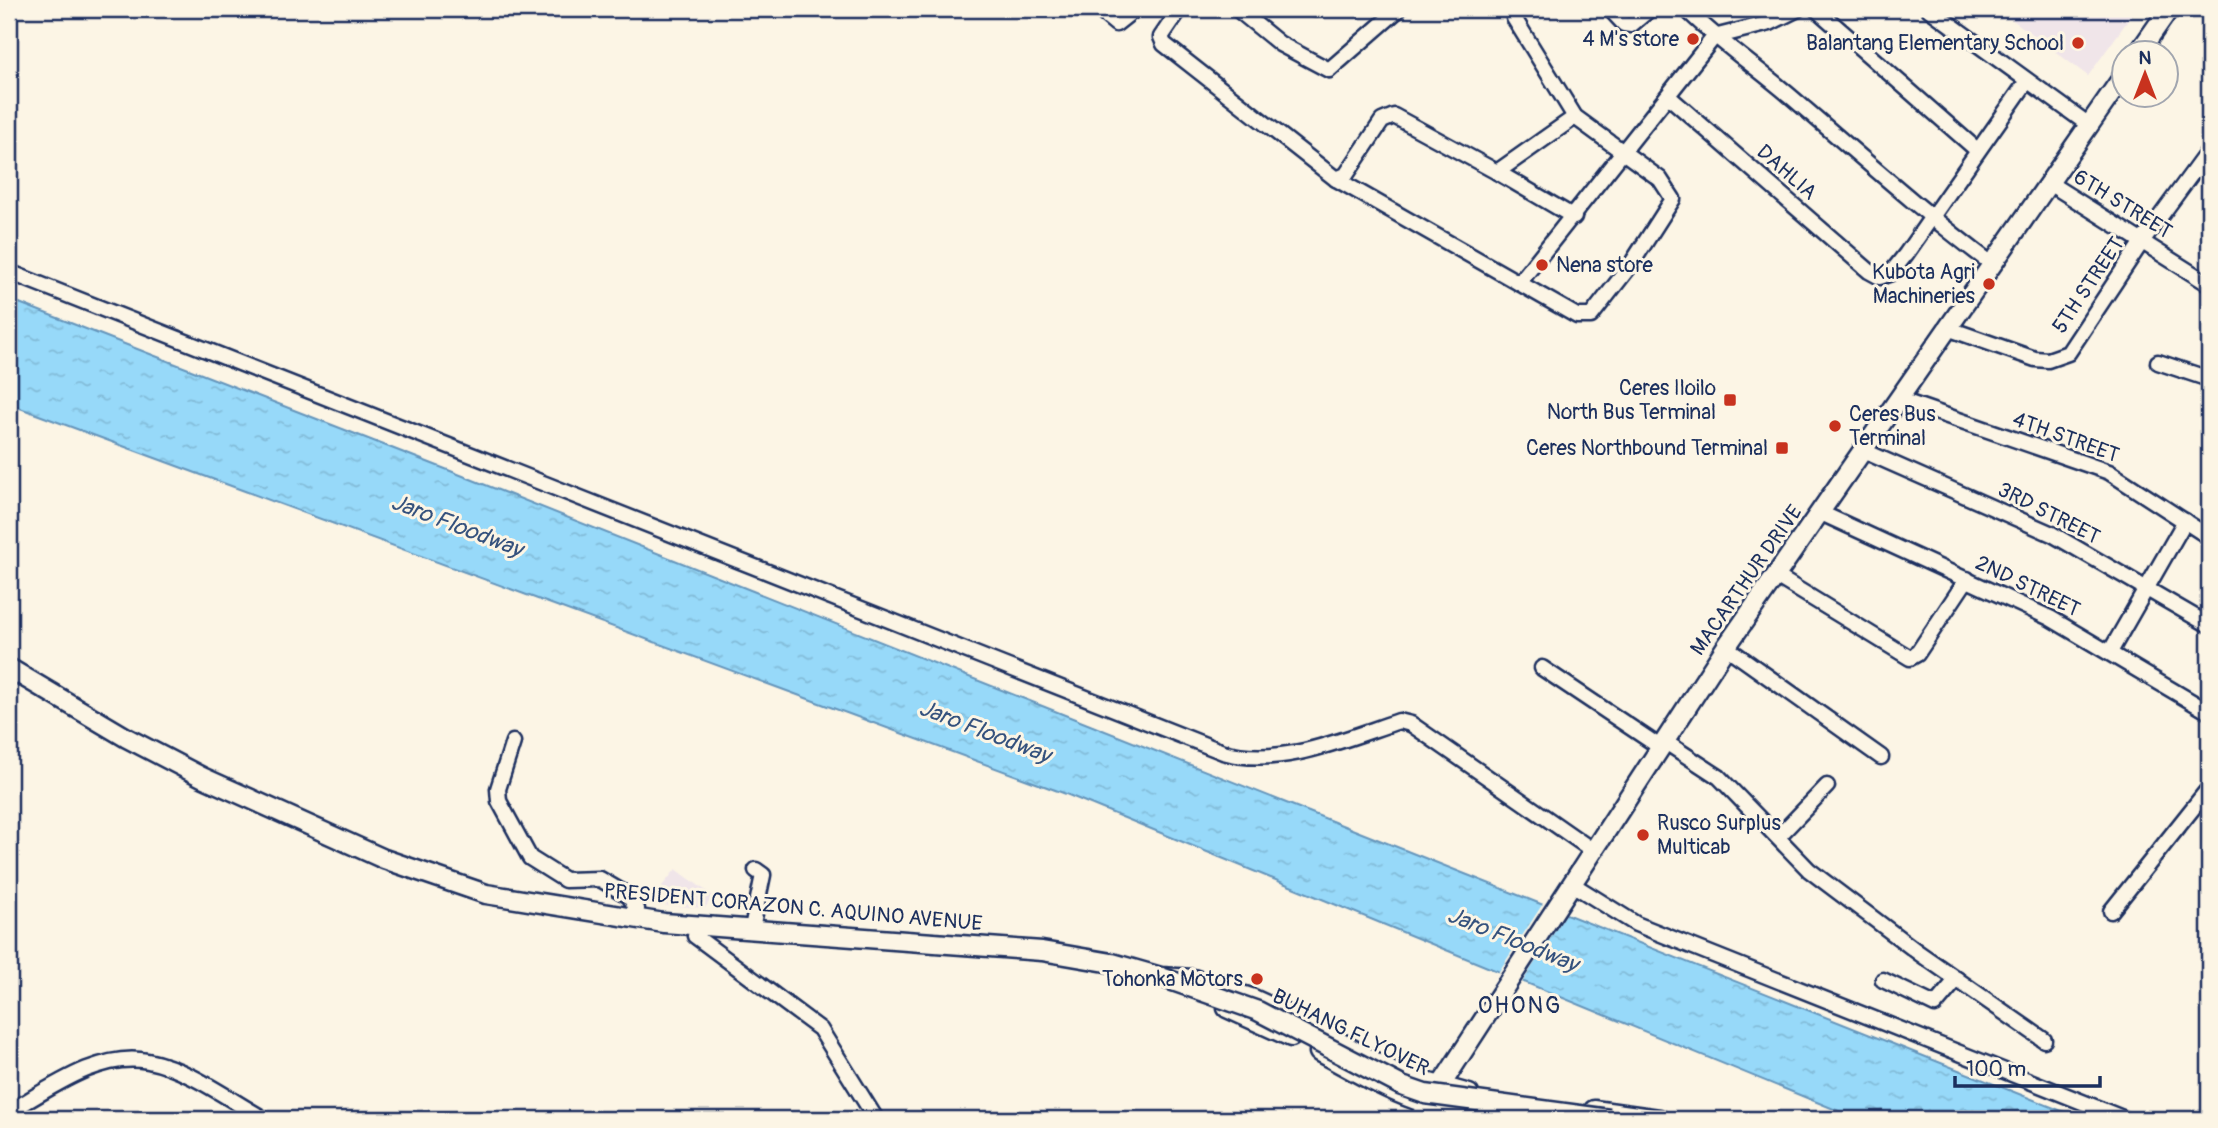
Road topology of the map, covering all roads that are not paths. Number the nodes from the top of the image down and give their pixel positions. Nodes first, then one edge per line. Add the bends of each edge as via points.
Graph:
1 (1098, 9) edge
2 (1135, 9) edge
3 (1180, 9) edge
4 (1237, 9) edge
5 (1399, 9) edge
6 (1610, 9) edge
7 (1650, 9) edge
8 (1686, 9) edge
9 (1798, 9) edge
10 (1816, 9) edge
11 (1929, 9) edge
12 (2169, 9) edge
13 (1514, 18) dead end
14 (1714, 37) junction
15 (2148, 38) edge
16 (2027, 81) junction
17 (2110, 94) edge
18 (1668, 96) junction
19 (1575, 117) junction
20 (2089, 125) junction
21 (1977, 150) junction
22 (2209, 150) edge
23 (1624, 153) junction
24 (1497, 172) junction
25 (1336, 179) junction
26 (2049, 183) junction
27 (1574, 217) junction
28 (1931, 218) junction
29 (2143, 240) junction
30 (1992, 264) junction
31 (9, 272) edge
32 (1519, 283) junction
33 (2209, 284) edge
34 (1947, 328) junction
35 (2158, 362) dead end
36 (2209, 379) edge
37 (1899, 399) junction
38 (1864, 451) junction
39 (1821, 513) junction
40 (2185, 521) junction
41 (2209, 537) edge
42 (1776, 576) junction
43 (1966, 579) junction
44 (2146, 589) junction
45 (2209, 625) edge
46 (1726, 647) junction
47 (2110, 652) junction
48 (9, 668) edge
49 (1542, 668) dead end
50 (2209, 712) edge
51 (513, 742) dead end
52 (1662, 744) junction
53 (1881, 757) dead end
54 (1827, 786) dead end
55 (2209, 788) edge
56 (1778, 837) junction
57 (1592, 850) junction
58 (756, 870) dead end
59 (1570, 886) junction
60 (637, 909) joint
61 (2111, 911) dead end
62 (660, 923) junction
63 (752, 928) junction
64 (695, 936) joint
65 (1161, 977) junction
66 (1957, 979) junction
67 (1883, 981) dead end
68 (2044, 1040) dead end
69 (1456, 1063) junction
70 (1410, 1078) junction
71 (1441, 1086) junction
72 (1392, 1092) junction
73 (1481, 1095) junction
74 (1428, 1111) edge
75 (9, 1112) edge
76 (264, 1119) edge
77 (876, 1119) edge
78 (1410, 1119) edge
79 (1419, 1119) edge
80 (1540, 1119) edge
81 (1609, 1119) edge
82 (1659, 1119) edge
83 (2125, 1119) edge

1 - 2 street via 1116,24
3 - 25 street via 1161,37 1164,44
4 - 5 street via 1280,44 1329,70
6 - 7 street via 1631,25
8 - 14 street
9 - 14 street via 1770,23
10 - 21 street
11 - 16 street
12 - 15 main road
13 - 19 street
14 - 18 street
14 - 28 street via 1787,93
16 - 20 street
16 - 21 street
17 - 20 main road, MACARTHUR DRIVE
18 - 23 street
18 - 28 street, DAHLIA via 1880,277 1891,272
19 - 23 street
19 - 24 street
20 - 26 main road, MACARTHUR DRIVE
21 - 28 street
22 - 29 street, 5TH STREET
23 - 27 street
23 - 32 street via 1660,179 1674,199 1606,299 1584,318
24 - 25 street via 1395,117 1382,121 1346,175
24 - 27 street
25 - 32 street
26 - 29 street, 6TH STREET
26 - 30 main road, MACARTHUR DRIVE
27 - 32 street
28 - 30 street
29 - 33 street, 6TH STREET
29 - 34 street, 5TH STREET via 2077,342 2058,359 2035,359
30 - 34 main road, MACARTHUR DRIVE
31 - 57 street via 1223,752 1247,759 1313,749 1399,721 1410,724
34 - 37 main road, MACARTHUR DRIVE
35 - 36 street
37 - 38 main road, MACARTHUR DRIVE
37 - 40 street, 4TH STREET via 2097,467
38 - 39 main road, MACARTHUR DRIVE
38 - 44 street, 3RD STREET via 2052,534
39 - 42 main road, MACARTHUR DRIVE
39 - 43 street, 2ND STREET
40 - 41 street, 4TH STREET
40 - 44 street
42 - 43 street via 1910,658
42 - 46 main road, MACARTHUR DRIVE
43 - 47 street, 2ND STREET
44 - 45 street, 3RD STREET
44 - 47 street
46 - 52 main road, MACARTHUR DRIVE
46 - 53 street
47 - 50 street, 2ND STREET
48 - 62 main road, PRESIDENT CORAZON C. AQUINO AVENUE via 202,777 421,873 486,894
49 - 52 street
51 - 60 street via 498,789 499,800 530,858 565,880 600,879 629,896
52 - 56 street via 1719,777
52 - 57 main road, MACARTHUR DRIVE
54 - 56 street
55 - 61 street
56 - 66 street via 1809,870
57 - 59 main road, MACARTHUR DRIVE
58 - 63 street via 763,875
59 - 69 main road, MACARTHUR DRIVE
59 - 83 street via 1636,924
60 - 62 main road
62 - 63 main road, PRESIDENT CORAZON C. AQUINO AVENUE
62 - 64 main road
63 - 65 main road, PRESIDENT CORAZON C. AQUINO AVENUE via 1042,951
64 - 77 street via 820,1029
65 - 70 main road, PRESIDENT CORAZON C. AQUINO AVENUE via 1193,979 1251,998
65 - 72 main road, PRESIDENT CORAZON C. AQUINO AVENUE via 1188,995 1268,1026
65 - 81 main road, BUHANG FLYOVER, bridge via 1258,1011 1425,1094
66 - 67 street via 1935,1006
66 - 68 street
69 - 70 main road
69 - 71 main road, MACARTHUR DRIVE
69 - 73 main road via 1463,1085
70 - 71 main road, PRESIDENT CORAZON C. AQUINO AVENUE
71 - 73 main road, PRESIDENT CORAZON C. AQUINO AVENUE
71 - 74 main road, MACARTHUR DRIVE
72 - 74 main road, PRESIDENT CORAZON C. AQUINO AVENUE
72 - 78 main road via 1404,1103
73 - 82 main road, PRESIDENT CORAZON C. AQUINO AVENUE
74 - 79 main road, MACARTHUR DRIVE
74 - 80 main road, PRESIDENT CORAZON C. AQUINO AVENUE via 1460,1109
75 - 76 street via 92,1068 132,1060 177,1071

